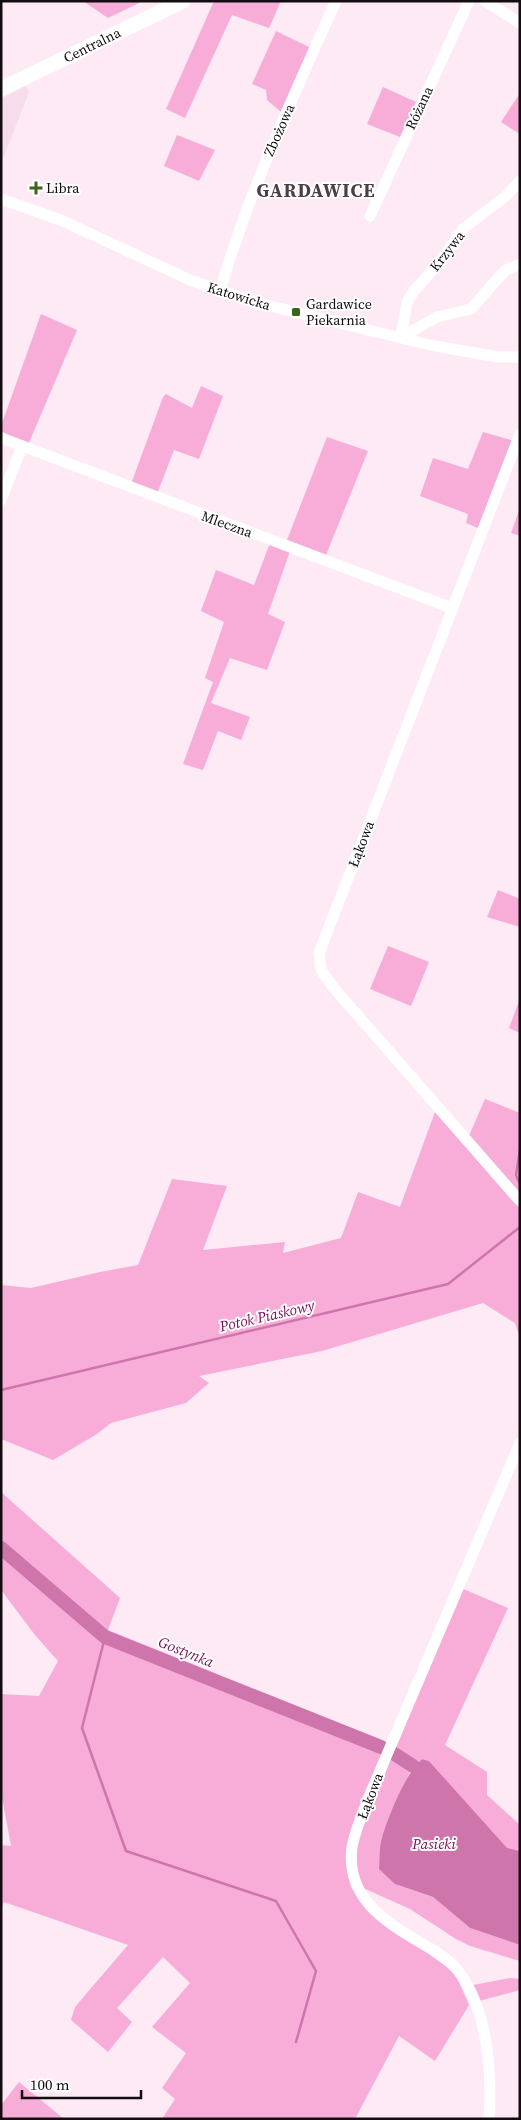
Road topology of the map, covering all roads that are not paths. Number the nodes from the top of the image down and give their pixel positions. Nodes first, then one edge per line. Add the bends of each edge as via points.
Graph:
1 (161, 1) edge
2 (183, 1) edge
3 (336, 1) edge
4 (469, 1) edge
5 (485, 1) edge
6 (520, 22) edge
7 (1, 79) edge
8 (1, 89) edge
9 (520, 181) edge
10 (1, 198) edge
11 (370, 216) dead end
12 (520, 264) edge
13 (220, 291) junction
14 (401, 338) junction
15 (520, 357) edge
16 (520, 434) edge
17 (1, 438) edge
18 (22, 446) junction
19 (1, 500) edge
20 (452, 608) junction
21 (520, 1201) edge
22 (520, 1443) edge
23 (489, 2119) edge

1 - 7 main road, Centralna
2 - 8 main road, Centralna
3 - 13 street, Zbożowa via 239,226
4 - 11 street, Różana
5 - 6 street
9 - 14 street, Krzywa via 464,228 414,291 407,302
10 - 13 street, Katowicka via 64,221
12 - 14 street via 506,270 471,310 437,317
13 - 14 street, Katowicka
14 - 15 street, Katowicka via 466,352
16 - 20 street, Łąkowa
17 - 18 street, Mleczna
18 - 19 street
18 - 20 street, Mleczna
20 - 21 street, Łąkowa via 319,953 321,970 348,1006
22 - 23 street, Łąkowa via 368,1799 351,1861 359,1894 379,1914 448,1960 471,1991 479,2012 489,2066

